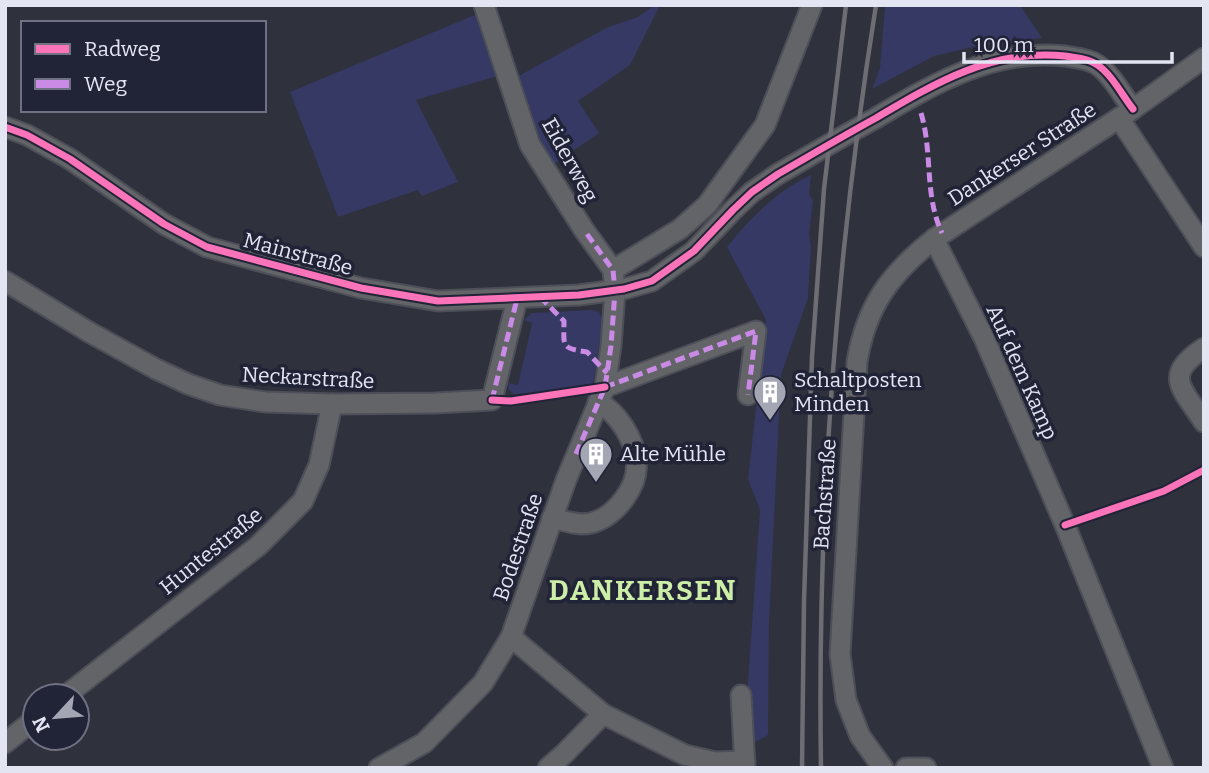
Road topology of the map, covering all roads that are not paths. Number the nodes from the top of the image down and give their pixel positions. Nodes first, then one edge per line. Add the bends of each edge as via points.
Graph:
1 (484, 5) edge
2 (812, 5) edge
3 (1204, 58) edge
4 (1126, 114) junction
5 (5, 127) edge
6 (934, 239) junction
7 (1204, 247) edge
8 (613, 270) junction
9 (5, 281) edge
10 (615, 291) junction
11 (517, 299) junction
12 (1204, 348) edge
13 (601, 394) junction
14 (748, 396) dead end
15 (332, 404) junction
16 (1204, 422) edge
17 (552, 518) junction
18 (511, 637) junction
19 (83, 682) edge
20 (741, 695) dead end
21 (603, 714) junction
22 (21, 730) edge
23 (5, 743) edge
24 (700, 764) edge
25 (745, 764) edge
26 (379, 768) edge
27 (548, 768) edge
28 (883, 768) edge
29 (906, 768) edge
30 (926, 768) edge
31 (1163, 768) edge

1 - 8 street, Eiderweg via 530,145
2 - 8 street via 765,125 707,205 680,229
3 - 4 street, Dankerser Straße
4 - 6 street, Dankerser Straße
4 - 7 street, Mainstraße
4 - 10 street, Mainstraße via 1105,72 1083,58 1052,55 982,64 947,78 778,174 743,201 694,251 652,281
5 - 11 street, Mainstraße via 70,159 164,224 206,247 416,299
6 - 28 street, Bachstraße via 886,283 868,318 857,362 841,667 846,700 860,736
6 - 31 street, Auf dem Kamp via 990,351
8 - 10 street
9 - 15 street, Neckarstraße via 188,384 265,402
10 - 11 street, Mainstraße
10 - 13 street, Bodestraße
11 - 15 street, Neckarstraße via 492,400
12 - 16 street via 1183,363 1179,373 1184,391
13 - 14 street via 756,331
13 - 17 street, Bodestraße
13 - 17 street via 628,437 636,473 616,508 591,523
15 - 19 street, Huntestraße via 319,465 303,501 258,546
17 - 18 street, Bodestraße
18 - 21 street
18 - 26 street, Bodestraße via 483,683 424,743
20 - 25 street
21 - 24 street
21 - 27 street
22 - 23 street
24 - 25 street
29 - 30 street

